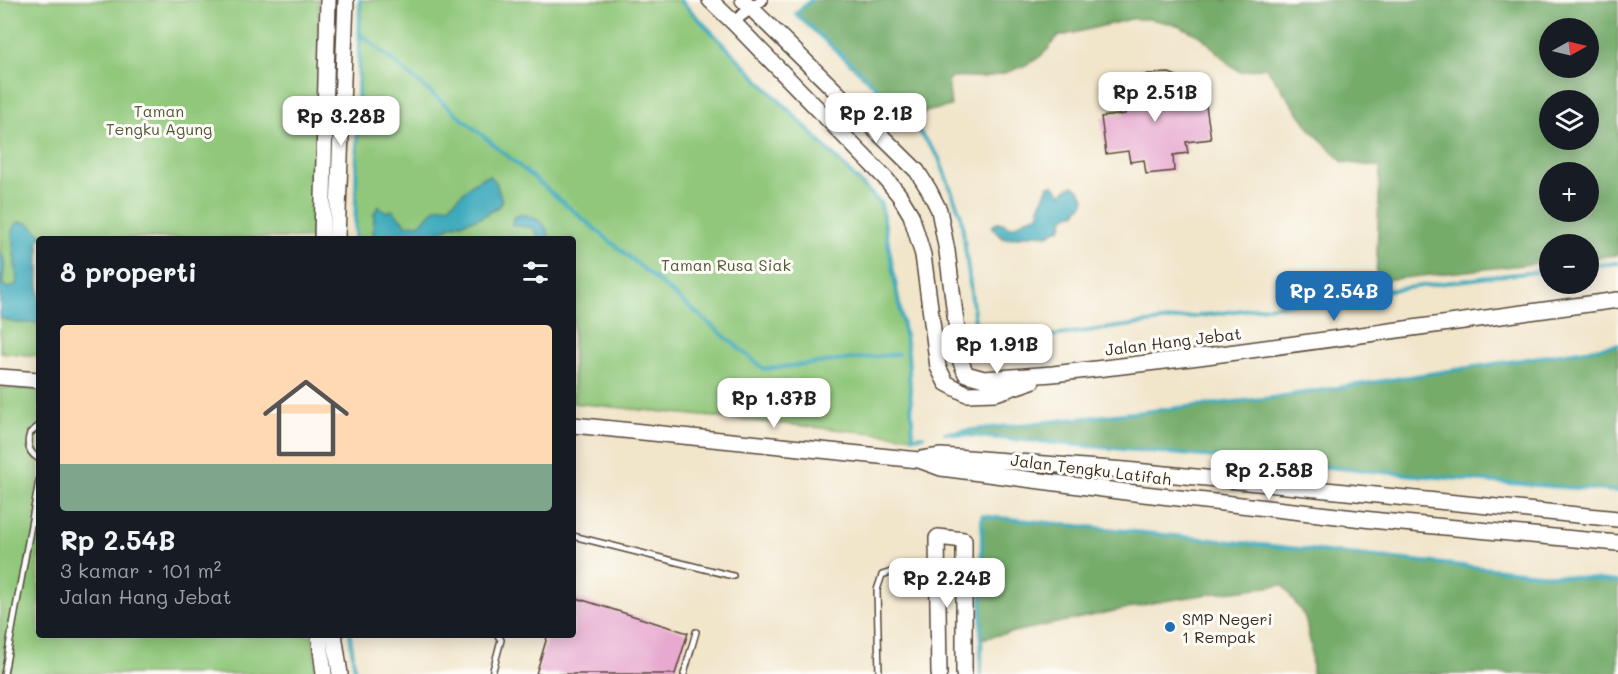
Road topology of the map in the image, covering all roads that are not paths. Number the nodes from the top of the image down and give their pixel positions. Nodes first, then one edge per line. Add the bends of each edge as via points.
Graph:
1 (328, 0) edge
2 (346, 0) edge
3 (710, 0) edge
4 (752, 3) edge
5 (733, 22) junction
6 (322, 236) edge
7 (337, 236) edge
8 (1618, 300) edge
9 (1053, 374) junction
10 (0, 377) edge
11 (36, 380) edge
12 (576, 425) edge
13 (36, 428) edge
14 (36, 457) edge
15 (919, 460) junction
16 (36, 498) edge
17 (1618, 519) edge
18 (576, 537) edge
19 (1618, 543) edge
20 (938, 572) junction
21 (733, 576) dead end
22 (696, 632) dead end
23 (320, 638) edge
24 (335, 638) edge
25 (499, 638) edge
26 (4, 674) edge
27 (324, 674) edge
28 (340, 674) edge
29 (492, 674) edge
30 (684, 674) edge
31 (879, 674) edge
32 (939, 674) edge
33 (964, 674) edge

1 - 6 street
2 - 7 street
3 - 5 street, Jalan Hang Jebat
4 - 5 street
4 - 9 street, Jalan Hang Jebat via 917,171 930,190 939,210 966,374 984,379
5 - 9 street, Jalan Hang Jebat via 886,179 911,214 922,255 938,367 946,383 967,394 996,393
8 - 9 street, Jalan Hang Jebat
10 - 11 street
12 - 15 street, Jalan Tengku Latifah
13 - 14 lane via 28,439 29,450
15 - 17 street, Jalan Tengku Latifah via 941,456 1125,470
15 - 19 street, Jalan Tengku Latifah via 941,468 1126,492
16 - 26 lane
18 - 21 lane
20 - 31 lane via 897,570 882,575 877,590
20 - 32 street
20 - 33 street via 937,538 964,540
22 - 30 lane
23 - 27 street
24 - 28 street
25 - 29 lane

